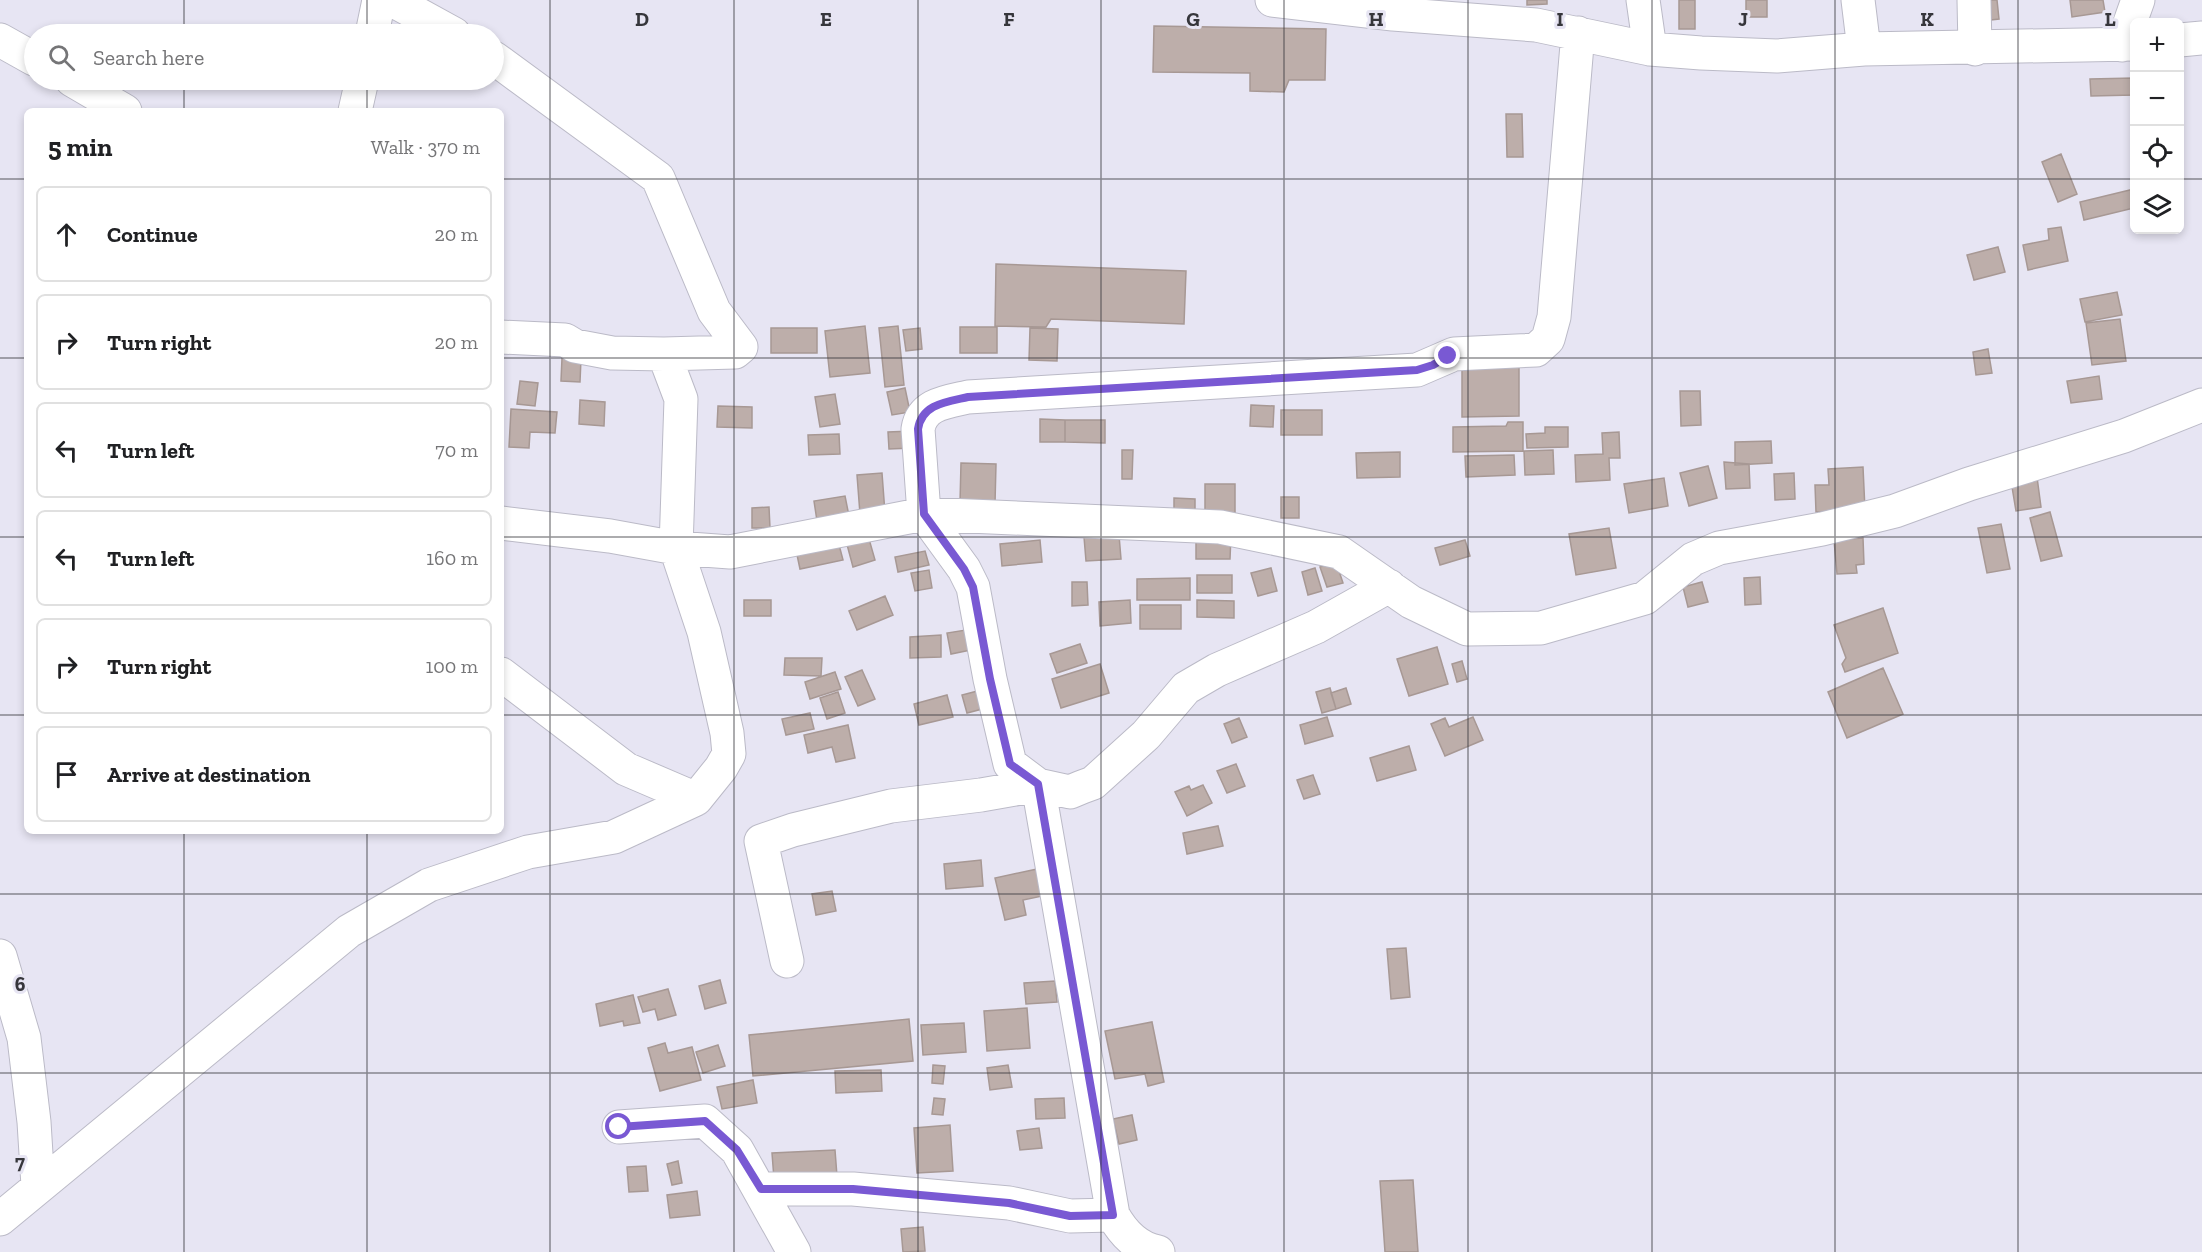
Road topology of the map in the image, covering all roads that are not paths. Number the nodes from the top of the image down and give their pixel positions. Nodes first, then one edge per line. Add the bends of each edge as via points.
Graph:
1 (379, 0) edge
2 (392, 0) edge
3 (1272, 0) edge
4 (1642, 0) edge
5 (1857, 0) edge
6 (1974, 0) edge
7 (2138, 0) edge
8 (1500, 11) edge
9 (374, 24) edge
10 (436, 24) edge
11 (1578, 33) junction
12 (2202, 38) edge
13 (0, 40) edge
14 (2184, 40) edge
15 (2128, 45) edge
16 (1650, 49) junction
17 (1864, 49) junction
18 (1975, 49) junction
19 (24, 53) edge
20 (504, 65) edge
21 (89, 90) edge
22 (360, 90) edge
23 (120, 108) edge
24 (356, 108) edge
25 (504, 337) edge
26 (664, 354) junction
27 (2202, 405) edge
28 (924, 514) junction
29 (504, 523) edge
30 (676, 548) junction
31 (1389, 586) junction
32 (504, 676) edge
33 (1038, 784) junction
34 (696, 799) junction
35 (0, 956) edge
36 (787, 961) dead end
37 (619, 1127) dead end
38 (38, 1186) junction
39 (761, 1189) junction
40 (1113, 1215) junction
41 (0, 1219) edge
42 (794, 1252) edge
43 (1158, 1252) edge

1 - 9 street
2 - 10 street
3 - 8 street
4 - 16 street
5 - 17 street
6 - 18 street
7 - 15 street
8 - 11 street via 1536,25
11 - 16 street
11 - 28 street via 1554,317 1548,339 1536,350 1454,354 1417,370 968,397 944,402 925,411 918,429
12 - 14 street
13 - 19 street
15 - 18 street
16 - 17 street via 1777,56
17 - 18 street
20 - 26 street via 658,178 714,311 741,347 735,352
21 - 23 street
22 - 24 street
25 - 26 street via 565,340 575,346 612,353
26 - 30 street via 681,399
27 - 31 street via 2124,436 1895,511 1719,548 1693,559 1645,598 1553,626 1467,629 1411,602
28 - 30 street via 730,552
28 - 31 street via 1220,527 1339,552
28 - 33 street via 973,587 1010,764
29 - 30 street via 587,532
30 - 34 street via 704,632 728,733 729,754
31 - 33 street via 1316,627 1217,670 1186,688 1146,735 1094,783 1070,792
32 - 34 street via 626,769
33 - 36 street via 891,806 761,841
33 - 40 street
34 - 38 street via 614,837 528,852 429,885 349,931
35 - 38 street via 24,1038
37 - 39 street via 705,1121 737,1150
38 - 41 street
39 - 40 street via 853,1189 1009,1203 1070,1216
39 - 42 street
40 - 43 street via 1123,1232 1148,1250

